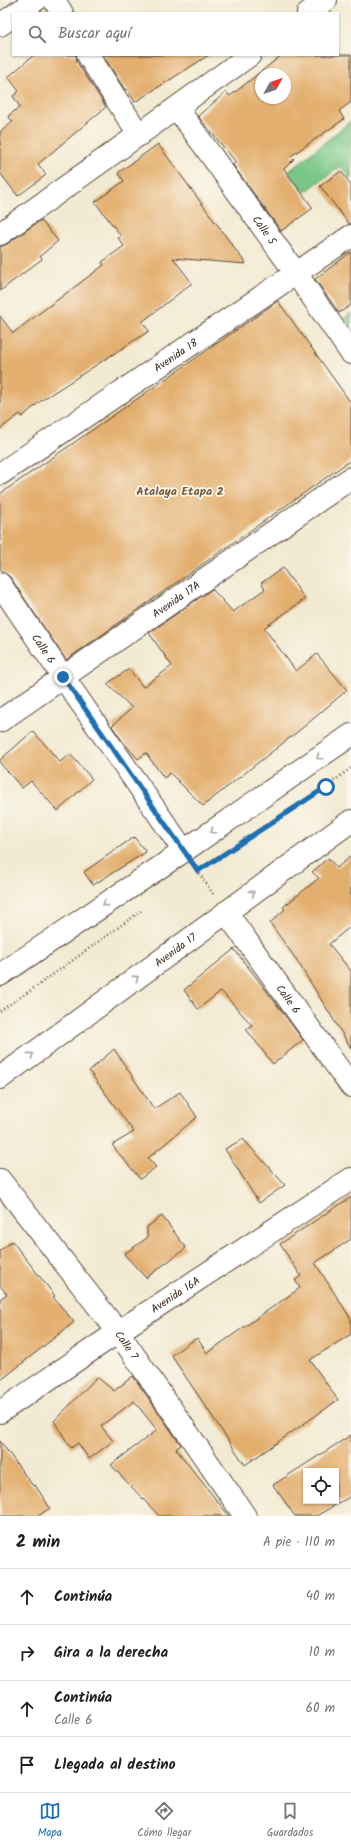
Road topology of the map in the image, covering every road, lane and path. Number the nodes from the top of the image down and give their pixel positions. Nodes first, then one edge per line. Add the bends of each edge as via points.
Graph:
1 (36, 0) edge
2 (54, 0) edge
3 (18, 12) edge
4 (61, 12) edge
5 (12, 17) edge
6 (0, 25) edge
7 (89, 56) edge
8 (249, 56) edge
9 (176, 108) junction
10 (139, 135) junction
11 (0, 234) edge
12 (351, 236) edge
13 (295, 272) junction
14 (351, 353) edge
15 (0, 474) edge
16 (351, 478) edge
17 (0, 584) edge
18 (63, 677) junction
19 (0, 721) edge
20 (351, 734) edge
21 (351, 768) edge
22 (351, 821) edge
23 (242, 841) dead end
24 (184, 851) junction
25 (204, 866) dead end
26 (198, 871) junction
27 (192, 874) dead end
28 (144, 908) dead end
29 (226, 912) junction
30 (0, 975) edge
31 (0, 1011) edge
32 (0, 1078) edge
33 (351, 1086) edge
34 (351, 1179) edge
35 (0, 1180) edge
36 (118, 1332) junction
37 (0, 1412) edge
38 (245, 1516) edge

1 - 3 street
2 - 4 street
5 - 6 street
7 - 10 street
8 - 9 street
9 - 10 street
9 - 13 street, Calle 5
10 - 11 street
12 - 13 street, Avenida 18
13 - 14 street, Calle 5
13 - 15 street, Avenida 18
16 - 18 street, Avenida 17A
17 - 18 street, Calle 6
18 - 19 street, Avenida 17A
18 - 24 street, Calle 6
20 -> 24 street
21 - 23 path
29 -> 22 street, Avenida 17
24 - 26 path
24 -> 30 street
25 - 26 path
26 - 27 path
26 - 29 path
28 - 31 path
32 -> 29 street, Avenida 17
29 - 33 street, Calle 6
34 - 36 street, Avenida 16A
35 - 36 street, Calle 7
36 - 37 street, Avenida 16A
36 - 38 street, Calle 7

